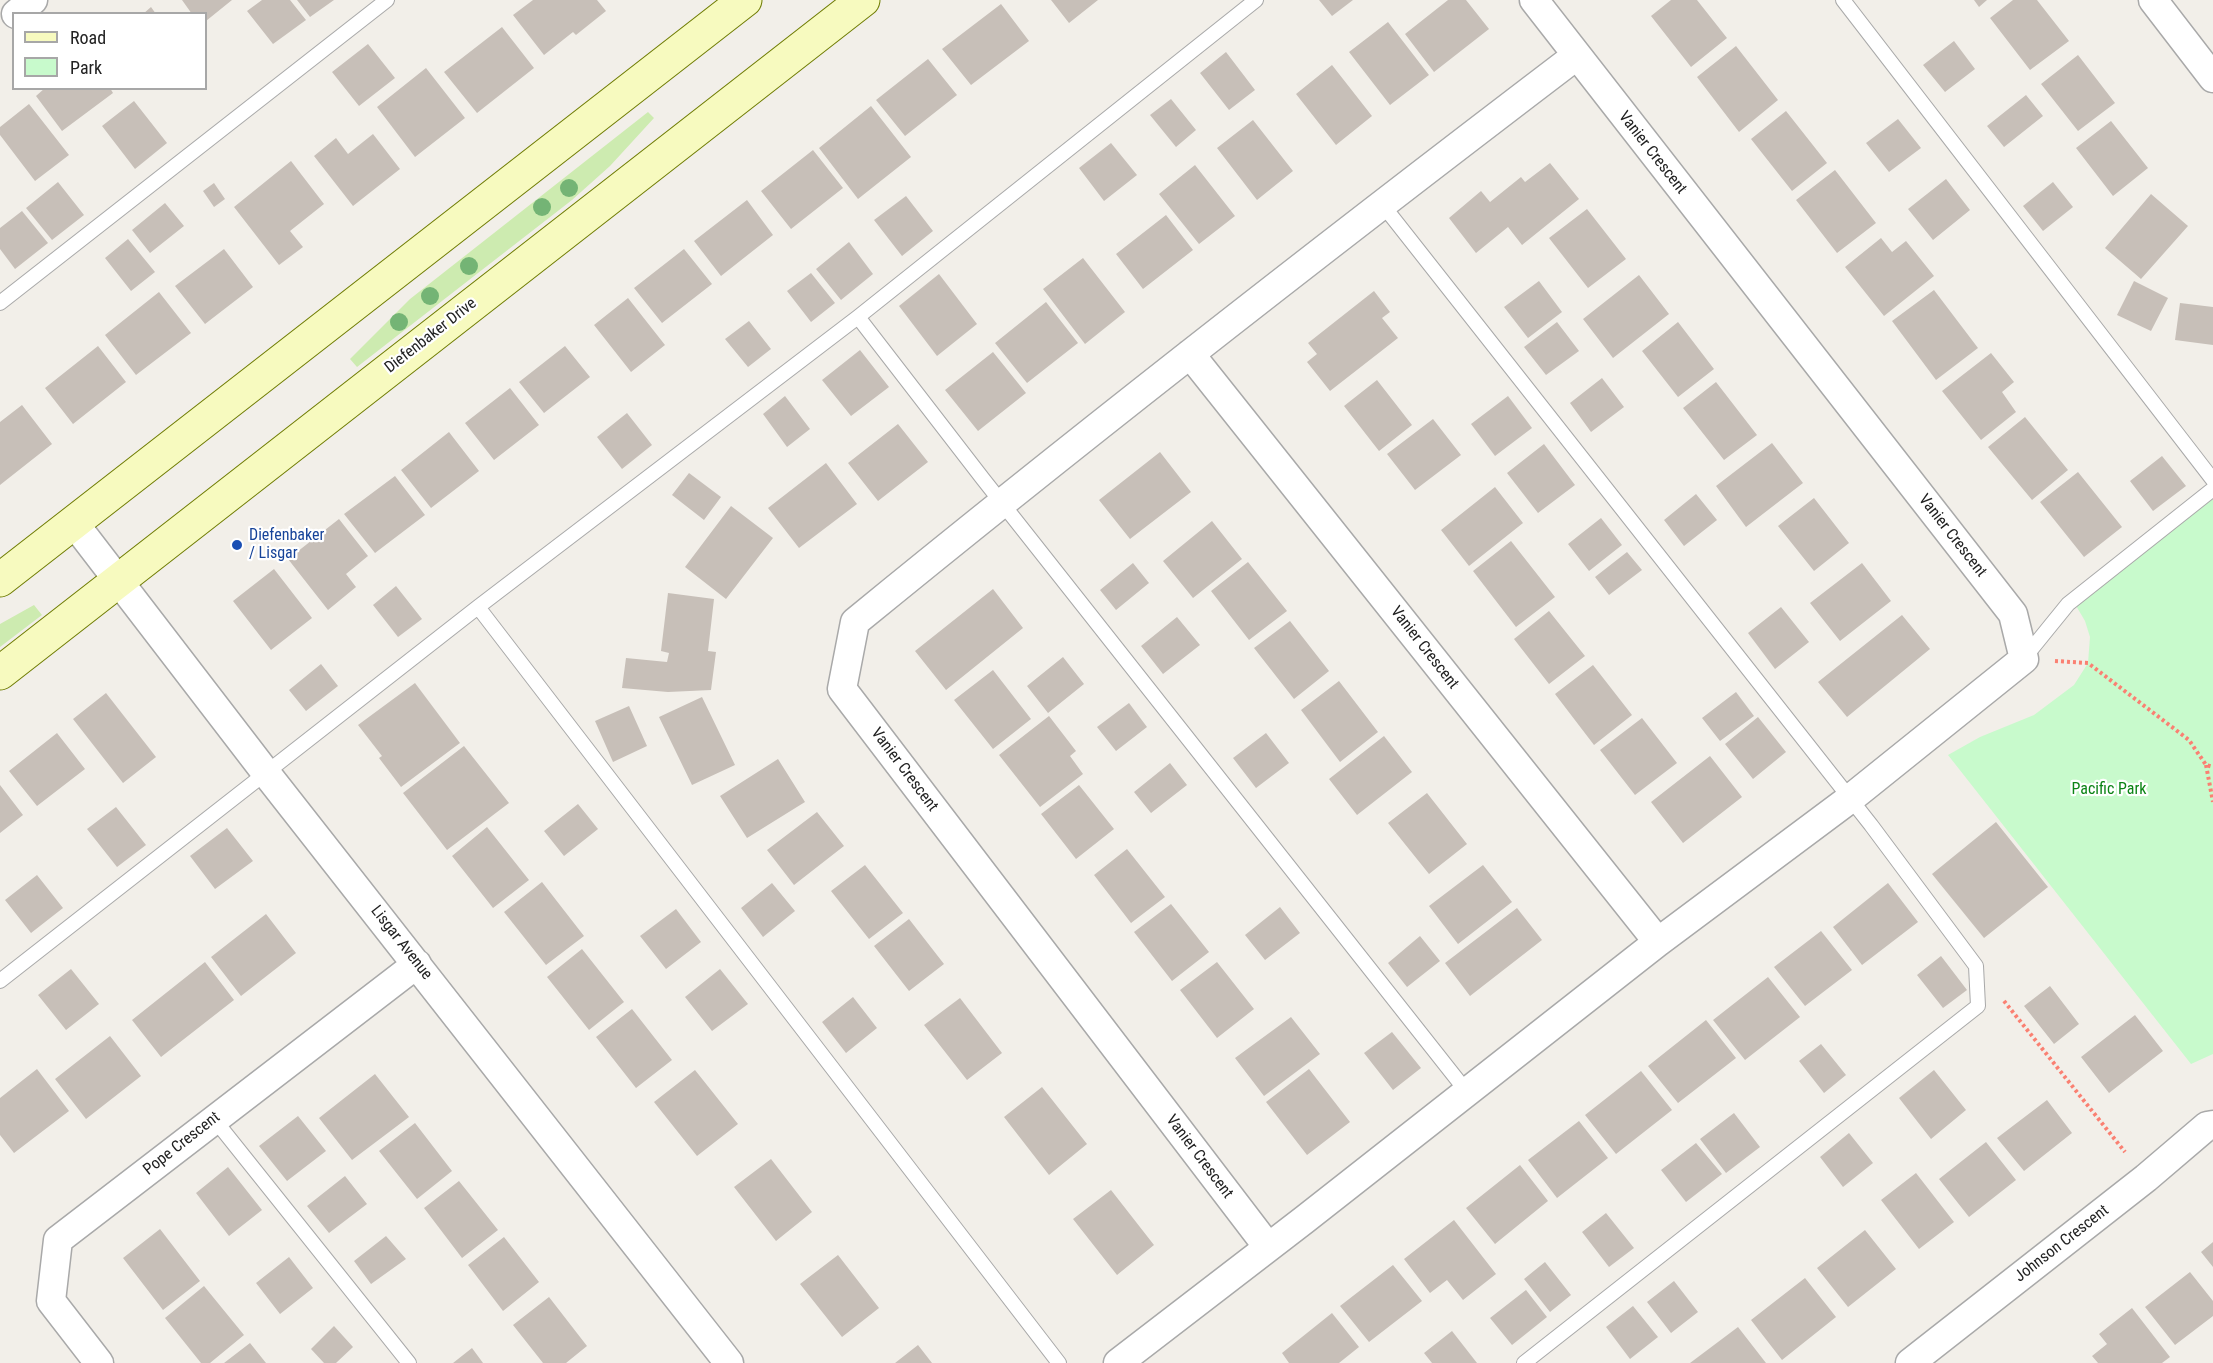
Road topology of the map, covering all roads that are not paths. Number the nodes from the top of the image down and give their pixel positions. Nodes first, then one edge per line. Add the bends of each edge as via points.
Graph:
1 (33, 0) edge
2 (387, 0) edge
3 (745, 0) edge
4 (863, 0) edge
5 (1256, 0) edge
6 (1534, 0) edge
7 (1843, 0) edge
8 (2153, 0) edge
9 (18, 12) edge
10 (12, 16) edge
11 (0, 26) edge
12 (1576, 56) junction
13 (2213, 78) edge
14 (1382, 204) junction
15 (0, 303) edge
16 (858, 317) junction
17 (1190, 354) junction
18 (2213, 480) edge
19 (2213, 489) edge
20 (1002, 502) junction
21 (74, 523) junction
22 (0, 580) edge
23 (118, 581) junction
24 (478, 607) junction
25 (2024, 659) junction
26 (0, 673) edge
27 (266, 773) junction
28 (1851, 798) junction
29 (1658, 942) junction
30 (417, 964) junction
31 (0, 981) edge
32 (1467, 1092) junction
33 (214, 1119) junction
34 (2213, 1125) edge
35 (1268, 1247) junction
36 (99, 1363) edge
37 (409, 1363) edge
38 (729, 1363) edge
39 (1059, 1363) edge
40 (1118, 1363) edge
41 (1524, 1363) edge
42 (1910, 1363) edge

1 - 9 street
2 - 15 lane
3 - 21 street
4 - 23 street, Diefenbaker Drive
5 - 16 lane
6 - 12 street, Vanier Crescent
7 - 18 lane
8 - 13 street
10 - 11 street
12 - 14 street, Vanier Crescent
12 - 25 street, Vanier Crescent via 2013,614
14 - 17 street, Vanier Crescent
14 - 28 lane
16 - 20 lane
16 - 24 lane
17 - 20 street, Vanier Crescent
17 - 29 street, Vanier Crescent
19 - 25 lane via 2068,604
20 - 32 lane
20 - 35 street, Vanier Crescent via 855,622 842,689
21 - 22 street
21 - 23 street, Lisgar Avenue
23 - 26 street, Diefenbaker Drive
23 - 27 street, Lisgar Avenue
24 - 27 lane
24 - 39 lane
25 - 28 street
27 - 30 street, Lisgar Avenue
27 - 31 lane
28 - 29 street
28 - 41 lane via 1976,966 1978,1006
29 - 32 street
30 - 33 street, Pope Crescent
30 - 38 street, Lisgar Avenue
32 - 35 street
33 - 36 street, Pope Crescent via 58,1239 51,1301
33 - 37 lane
34 - 42 street, Johnson Crescent
35 - 40 street

